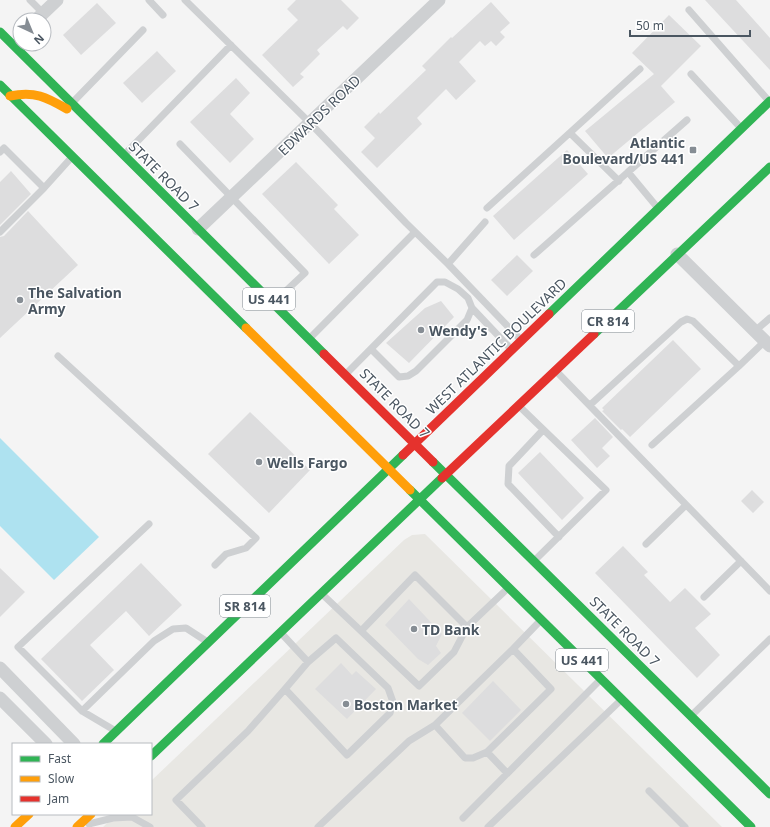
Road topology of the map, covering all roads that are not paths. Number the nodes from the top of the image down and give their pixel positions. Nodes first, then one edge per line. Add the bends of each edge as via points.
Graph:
1 (30, 0) edge
2 (56, 0) edge
3 (149, 0) edge
4 (185, 0) edge
5 (439, 0) edge
6 (689, 10) dead end
7 (37, 12) edge
8 (45, 12) edge
9 (163, 15) dead end
10 (143, 30) dead end
11 (0, 32) edge
12 (11, 41) edge
13 (231, 46) junction
14 (640, 70) dead end
15 (691, 74) dead end
16 (0, 86) edge
17 (10, 96) junction
18 (769, 101) edge
19 (71, 103) junction
20 (0, 105) edge
21 (687, 120) dead end
22 (310, 123) junction
23 (91, 124) junction
24 (741, 129) junction
25 (570, 133) junction
26 (180, 144) dead end
27 (0, 152) edge
28 (123, 155) junction
29 (72, 157) junction
30 (770, 167) edge
31 (628, 172) junction
32 (619, 181) junction
33 (44, 188) junction
34 (232, 197) junction
35 (488, 208) dead end
36 (658, 209) junction
37 (486, 222) dead end
38 (198, 229) junction
39 (0, 232) edge
40 (415, 232) junction
41 (678, 254) junction
42 (534, 255) dead end
43 (448, 264) junction
44 (273, 303) junction
45 (472, 308) junction
46 (770, 318) edge
47 (755, 331) junction
48 (309, 338) junction
49 (521, 341) junction
50 (767, 343) edge
51 (371, 349) junction
52 (512, 350) junction
53 (58, 356) dead end
54 (739, 366) junction
55 (556, 371) junction
56 (345, 374) junction
57 (590, 405) junction
58 (519, 406) junction
59 (543, 430) junction
60 (415, 443) junction
61 (652, 445) dead end
62 (388, 469) junction
63 (446, 475) junction
64 (420, 498) junction
65 (686, 505) junction
66 (149, 524) dead end
67 (559, 537) junction
68 (646, 544) dead end
69 (534, 561) junction
70 (741, 561) junction
71 (215, 565) dead end
72 (509, 587) junction
73 (770, 591) edge
74 (321, 593) junction
75 (704, 597) dead end
76 (542, 619) junction
77 (467, 627) junction
78 (361, 631) junction
79 (281, 632) junction
80 (770, 639) edge
81 (208, 642) junction
82 (513, 649) junction
83 (308, 662) junction
84 (0, 668) edge
85 (601, 678) junction
86 (285, 690) junction
87 (24, 692) junction
88 (622, 699) junction
89 (5, 703) edge
90 (82, 711) junction
91 (691, 716) junction
92 (435, 725) junction
93 (115, 732) junction
94 (45, 743) edge
95 (73, 743) edge
96 (103, 743) edge
97 (487, 752) junction
98 (152, 755) edge
99 (507, 773) junction
100 (649, 790) dead end
101 (769, 792) edge
102 (28, 815) edge
103 (90, 815) edge
104 (463, 818) dead end
105 (15, 827) edge
106 (77, 827) edge
107 (150, 827) edge
108 (202, 827) edge
109 (318, 827) edge
110 (488, 827) edge
111 (685, 827) edge
112 (751, 827) edge

1 - 7 lane
2 - 8 street
3 - 9 lane
4 - 13 lane
5 - 22 street, EDWARDS ROAD
6 - 18 lane
10 - 19 lane
11 - 12 main road, STATE ROAD 7 / US 441
12 - 19 main road, STATE ROAD 7 / US 441
13 - 22 lane
13 - 28 lane
14 - 25 lane
15 - 24 lane
16 - 17 main road, US 441
17 - 20 street
17 - 23 main road via 25,92 43,95
17 - 29 main road, US 441
18 - 24 main road, WEST ATLANTIC BOULEVARD / CR 814
19 - 23 main road, STATE ROAD 7 / US 441
21 - 31 lane
22 - 34 street, EDWARDS ROAD
22 - 40 lane
23 - 28 main road, STATE ROAD 7 / US 441
24 - 36 main road, WEST ATLANTIC BOULEVARD / CR 814
25 - 32 lane
25 - 35 lane
26 - 34 lane
27 - 33 lane via 4,148
28 - 38 main road, STATE ROAD 7 / US 441
29 - 33 lane
29 - 62 main road, US 441
30 - 41 main road, CR 814
31 - 32 lane
31 - 36 lane
32 - 42 lane
33 - 39 lane
34 - 38 street, EDWARDS ROAD
34 - 44 lane via 305,273
36 - 49 main road, WEST ATLANTIC BOULEVARD / CR 814
37 - 43 lane
38 - 44 main road, STATE ROAD 7 / US 441
40 - 43 lane
40 - 48 lane
41 - 47 street
41 - 55 main road, CR 814
43 - 49 lane
44 - 48 main road, STATE ROAD 7 / US 441
45 - 51 lane via 468,298 458,289 445,282 436,282
45 - 51 lane via 467,320 416,372 408,376 399,377
45 - 52 lane
46 - 47 lane
47 - 50 street
48 - 56 main road, STATE ROAD 7 / US 441
49 - 52 main road, WEST ATLANTIC BOULEVARD / CR 814
50 - 54 lane
51 - 56 lane
52 - 60 main road, WEST ATLANTIC BOULEVARD / CR 814
53 - 71 lane via 256,538 246,548 226,554
54 - 57 lane via 693,320 687,319
54 - 61 lane
55 - 57 lane
55 - 58 main road, CR 814
56 - 60 main road, STATE ROAD 7 / US 441
57 - 65 lane
58 - 59 lane
58 - 63 main road, CR 814
59 - 67 lane via 509,466 508,484
59 - 67 lane via 606,490
60 - 62 main road, WEST ATLANTIC BOULEVARD / SR 814
60 - 63 main road, STATE ROAD 7 / US 441
62 - 64 main road, US 441
62 - 81 main road, WEST ATLANTIC BOULEVARD / SR 814
63 - 64 main road, SR 814
63 - 69 main road, STATE ROAD 7 / US 441
64 - 72 main road, US 441
64 - 74 main road, SR 814
65 - 68 lane
65 - 70 lane
66 - 90 lane via 18,647
67 - 69 lane
69 - 91 main road, STATE ROAD 7 / US 441
70 - 73 lane
70 - 75 lane
72 - 76 main road, US 441
72 - 77 lane
74 - 78 lane
74 - 79 main road, SR 814
76 - 82 lane
76 - 85 main road, US 441
77 - 78 lane via 415,575
77 - 78 lane via 454,652 419,686
79 - 83 lane
79 - 98 main road, SR 814
80 - 91 lane
81 - 90 lane via 186,628 173,629 154,642
81 - 93 main road, WEST ATLANTIC BOULEVARD / SR 814
82 - 92 lane
82 - 97 lane via 551,689
83 - 86 lane
83 - 86 lane via 336,638 388,688 393,702 390,713 347,755
84 - 87 street
85 - 88 main road, US 441
85 - 99 lane
86 - 108 lane via 248,731 176,800
87 - 89 street
87 - 95 street
88 - 110 lane
88 - 112 main road, US 441
89 - 94 street
90 - 93 lane
91 - 101 main road, STATE ROAD 7 / US 441
92 - 97 lane via 465,758 473,758
92 - 109 lane via 410,741
93 - 96 main road, WEST ATLANTIC BOULEVARD / SR 814
97 - 99 lane
99 - 104 lane
100 - 111 lane
102 - 105 main road
103 - 106 main road
106 - 107 lane via 113,818 132,817

